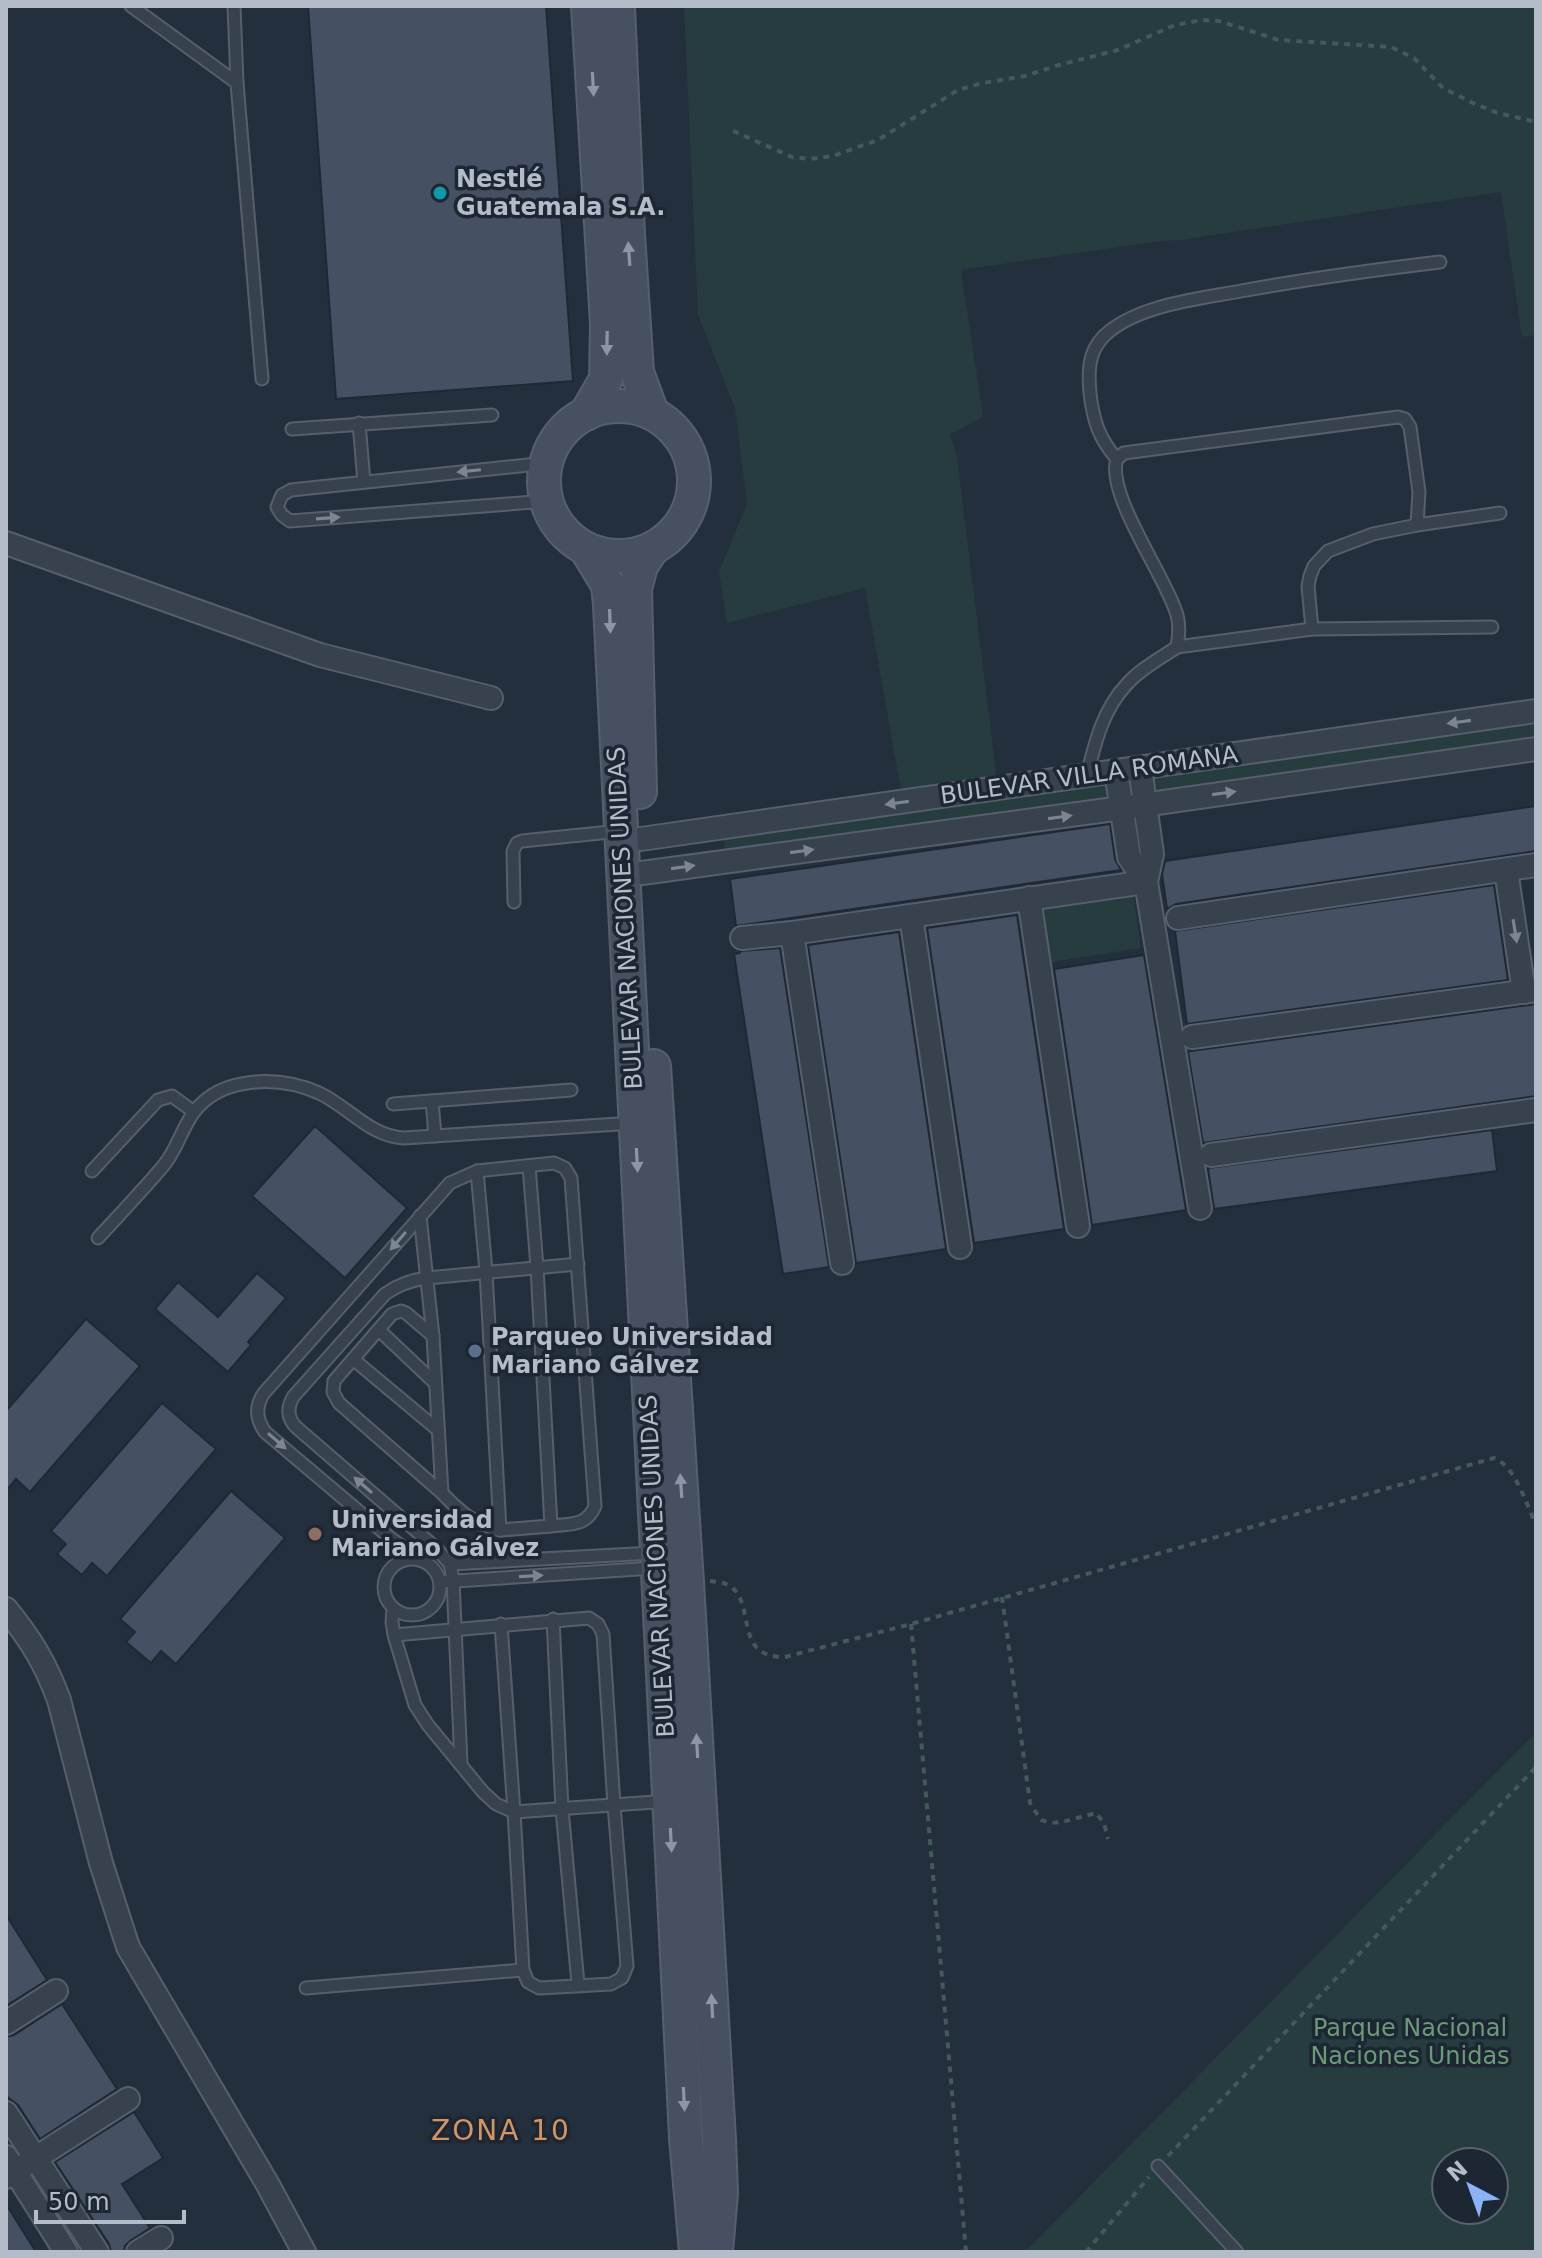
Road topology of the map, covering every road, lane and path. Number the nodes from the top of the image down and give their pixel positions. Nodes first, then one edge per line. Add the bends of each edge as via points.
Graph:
1 (131, 6) edge
2 (234, 6) edge
3 (588, 6) edge
4 (618, 6) edge
5 (237, 83) junction
6 (1536, 122) edge
7 (733, 131) dead end
8 (1440, 262) dead end
9 (262, 379) dead end
10 (652, 413) junction
11 (586, 414) junction
12 (492, 415) dead end
13 (359, 423) junction
14 (292, 429) dead end
15 (1117, 459) junction
16 (547, 463) junction
17 (364, 482) junction
18 (547, 501) junction
19 (1500, 513) dead end
20 (1417, 525) junction
21 (6, 543) edge
22 (586, 549) junction
23 (652, 549) junction
24 (1492, 627) dead end
25 (1312, 629) junction
26 (1177, 647) junction
27 (491, 698) dead end
28 (1536, 711) edge
29 (1536, 749) edge
30 (1140, 768) junction
31 (1116, 771) junction
32 (1087, 775) junction
33 (1146, 804) junction
34 (1122, 808) junction
35 (631, 835) junction
36 (1536, 865) edge
37 (1506, 870) junction
38 (642, 873) junction
39 (1146, 882) junction
40 (1029, 898) junction
41 (514, 902) dead end
42 (911, 916) junction
43 (1178, 918) dead end
44 (792, 933) junction
45 (742, 938) dead end
46 (1530, 991) edge
47 (1192, 1037) dead end
48 (571, 1090) dead end
49 (432, 1101) junction
50 (393, 1104) dead end
51 (1536, 1110) edge
52 (194, 1112) junction
53 (635, 1123) junction
54 (435, 1136) junction
55 (1211, 1155) dead end
56 (529, 1166) junction
57 (92, 1171) dead end
58 (477, 1171) junction
59 (1200, 1208) dead end
60 (420, 1216) junction
61 (1078, 1226) dead end
62 (98, 1238) dead end
63 (960, 1247) dead end
64 (842, 1263) dead end
65 (578, 1264) junction
66 (537, 1267) junction
67 (486, 1271) junction
68 (427, 1278) junction
69 (379, 1330) junction
70 (433, 1336) junction
71 (353, 1359) junction
72 (435, 1383) junction
73 (438, 1430) junction
74 (442, 1493) junction
75 (1536, 1525) edge
76 (551, 1526) junction
77 (500, 1530) junction
78 (418, 1559) junction
79 (657, 1560) junction
80 (450, 1564) junction
81 (453, 1580) junction
82 (440, 1582) junction
83 (687, 1582) junction
84 (1002, 1597) junction
85 (393, 1608) junction
86 (6, 1609) edge
87 (553, 1619) junction
88 (501, 1624) junction
89 (911, 1624) junction
90 (455, 1629) junction
91 (394, 1635) junction
92 (461, 1764) junction
93 (1536, 1767) edge
94 (669, 1801) junction
95 (614, 1805) junction
96 (562, 1809) junction
97 (514, 1812) junction
98 (1108, 1839) dead end
99 (523, 1970) junction
100 (578, 1984) junction
101 (306, 1988) dead end
102 (56, 1991) dead end
103 (6, 2023) edge
104 (128, 2099) dead end
105 (6, 2113) edge
106 (686, 2138) junction
107 (719, 2139) junction
108 (36, 2158) junction
109 (1158, 2166) junction
110 (9, 2169) edge
111 (161, 2238) dead end
112 (712, 2249) edge
113 (66, 2252) edge
114 (97, 2252) edge
115 (138, 2252) edge
116 (304, 2252) edge
117 (966, 2252) edge
118 (1086, 2252) edge
119 (1237, 2252) edge

1 - 5 lane
2 - 5 lane
3 -> 11 main road via 607,324 606,379
10 -> 4 main road via 637,372
5 - 9 lane
6 - 7 path via 1498,113 1443,88 1414,58 1391,47 1279,40 1202,20 1175,25 1118,50 958,90 878,140 833,156 792,157
8 - 15 lane via 1177,303 1117,327 1094,349 1090,384 1099,436
10 - 11 main road via 619,406
10 - 23 main road via 687,448 695,481 687,514
11 - 16 main road via 557,439
12 - 13 lane
13 - 14 lane
13 - 17 lane
15 - 20 lane via 1124,453 1398,417 1410,427 1419,492
15 - 26 lane via 1114,468 1122,498 1177,614
16 -> 17 lane
16 - 18 main road
17 -> 18 lane via 291,490 277,507 290,521
18 - 22 main road via 565,534
19 - 20 lane
20 - 25 lane via 1349,542 1320,558 1308,586
21 - 27 street via 320,655
22 - 23 main road via 619,556
22 -> 35 main road, BULEVAR NACIONES UNIDAS via 608,585
23 - 35 main road, BULEVAR NACIONES UNIDAS via 635,589
24 - 25 lane
25 - 26 lane
26 - 32 lane via 1119,693 1097,736
28 -> 30 street, BULEVAR VILLA ROMANA
33 -> 29 street, BULEVAR VILLA ROMANA
30 - 31 street, BULEVAR VILLA ROMANA
30 - 33 street
31 - 32 street, BULEVAR VILLA ROMANA
31 - 34 street
32 -> 35 street, BULEVAR VILLA ROMANA
33 - 34 street, BULEVAR VILLA ROMANA
33 - 39 street via 1152,854
38 -> 34 street, BULEVAR VILLA ROMANA
34 - 39 street via 1129,857
35 - 38 main road, BULEVAR NACIONES UNIDAS
35 - 41 lane via 517,843
35 - 53 main road, BULEVAR NACIONES UNIDAS
36 - 37 street
37 - 43 street
37 -> 46 street
83 -> 38 main road, BULEVAR NACIONES UNIDAS
39 - 40 street
39 - 59 street
40 - 42 street
40 - 61 street
42 - 44 street
42 - 63 street
44 - 45 street
44 - 64 street
46 - 47 street
48 - 49 lane
49 - 50 lane
49 - 54 lane
51 - 55 street
52 - 54 lane via 230,1087 258,1081 295,1084 321,1094 391,1138
52 - 57 lane via 172,1096 158,1100
52 - 62 lane via 164,1164
53 - 54 lane
53 -> 79 main road, BULEVAR NACIONES UNIDAS
56 - 58 lane
56 - 65 lane via 554,1163 569,1173
56 - 66 lane
58 - 60 lane via 450,1183
58 - 67 lane
60 - 68 lane
60 -> 78 lane via 264,1393 257,1412 265,1432
65 - 66 lane
65 - 76 lane via 595,1506 584,1521
66 - 67 lane
66 - 76 lane
67 - 68 lane
67 - 77 lane
68 - 70 lane
80 -> 68 lane via 296,1427 288,1413 293,1397 385,1294
69 - 70 lane via 401,1311
69 - 71 lane
69 - 72 lane
70 - 72 lane
71 - 73 lane
71 - 74 lane via 334,1381 335,1398
72 - 73 lane
73 - 74 lane
74 - 77 lane via 469,1519
75 - 84 path via 1509,1468 1494,1458
76 - 77 lane
78 - 82 lane via 434,1569
78 - 85 lane via 400,1562 387,1575 384,1593
79 - 80 lane
81 -> 79 lane
79 - 94 main road, BULEVAR NACIONES UNIDAS
80 - 81 lane
81 - 82 lane
81 - 90 lane
82 - 85 lane via 439,1595 428,1610 410,1615
83 - 89 path via 712,1581 736,1590 750,1637 775,1657
107 -> 83 main road, BULEVAR NACIONES UNIDAS
84 - 89 path
84 - 98 path via 1030,1803 1041,1820 1051,1823 1096,1813
85 - 91 lane
86 - 116 street via 38,1652 59,1700 128,1947
87 - 88 lane
87 - 95 lane via 589,1618 603,1634
87 - 96 lane
88 - 90 lane
88 - 97 lane
89 - 117 path
90 - 91 lane
90 - 92 lane
91 - 92 lane via 415,1705
92 - 97 lane via 496,1804
93 - 109 path
94 - 95 lane
94 -> 106 main road, BULEVAR NACIONES UNIDAS
95 - 96 lane
95 - 100 lane via 627,1966 622,1978 611,1984
96 - 97 lane
96 - 100 lane
97 - 99 lane
99 - 100 lane via 528,1982 539,1988
99 - 101 lane
102 - 103 street
104 - 108 street
105 - 108 street
106 - 107 main road via 700,2150
106 - 112 main road, BULEVAR NACIONES UNIDAS via 690,2189
107 - 112 main road, BULEVAR NACIONES UNIDAS via 721,2193
108 - 110 street
108 - 114 street
109 - 118 path
109 - 119 lane
110 - 113 street
111 - 115 street

